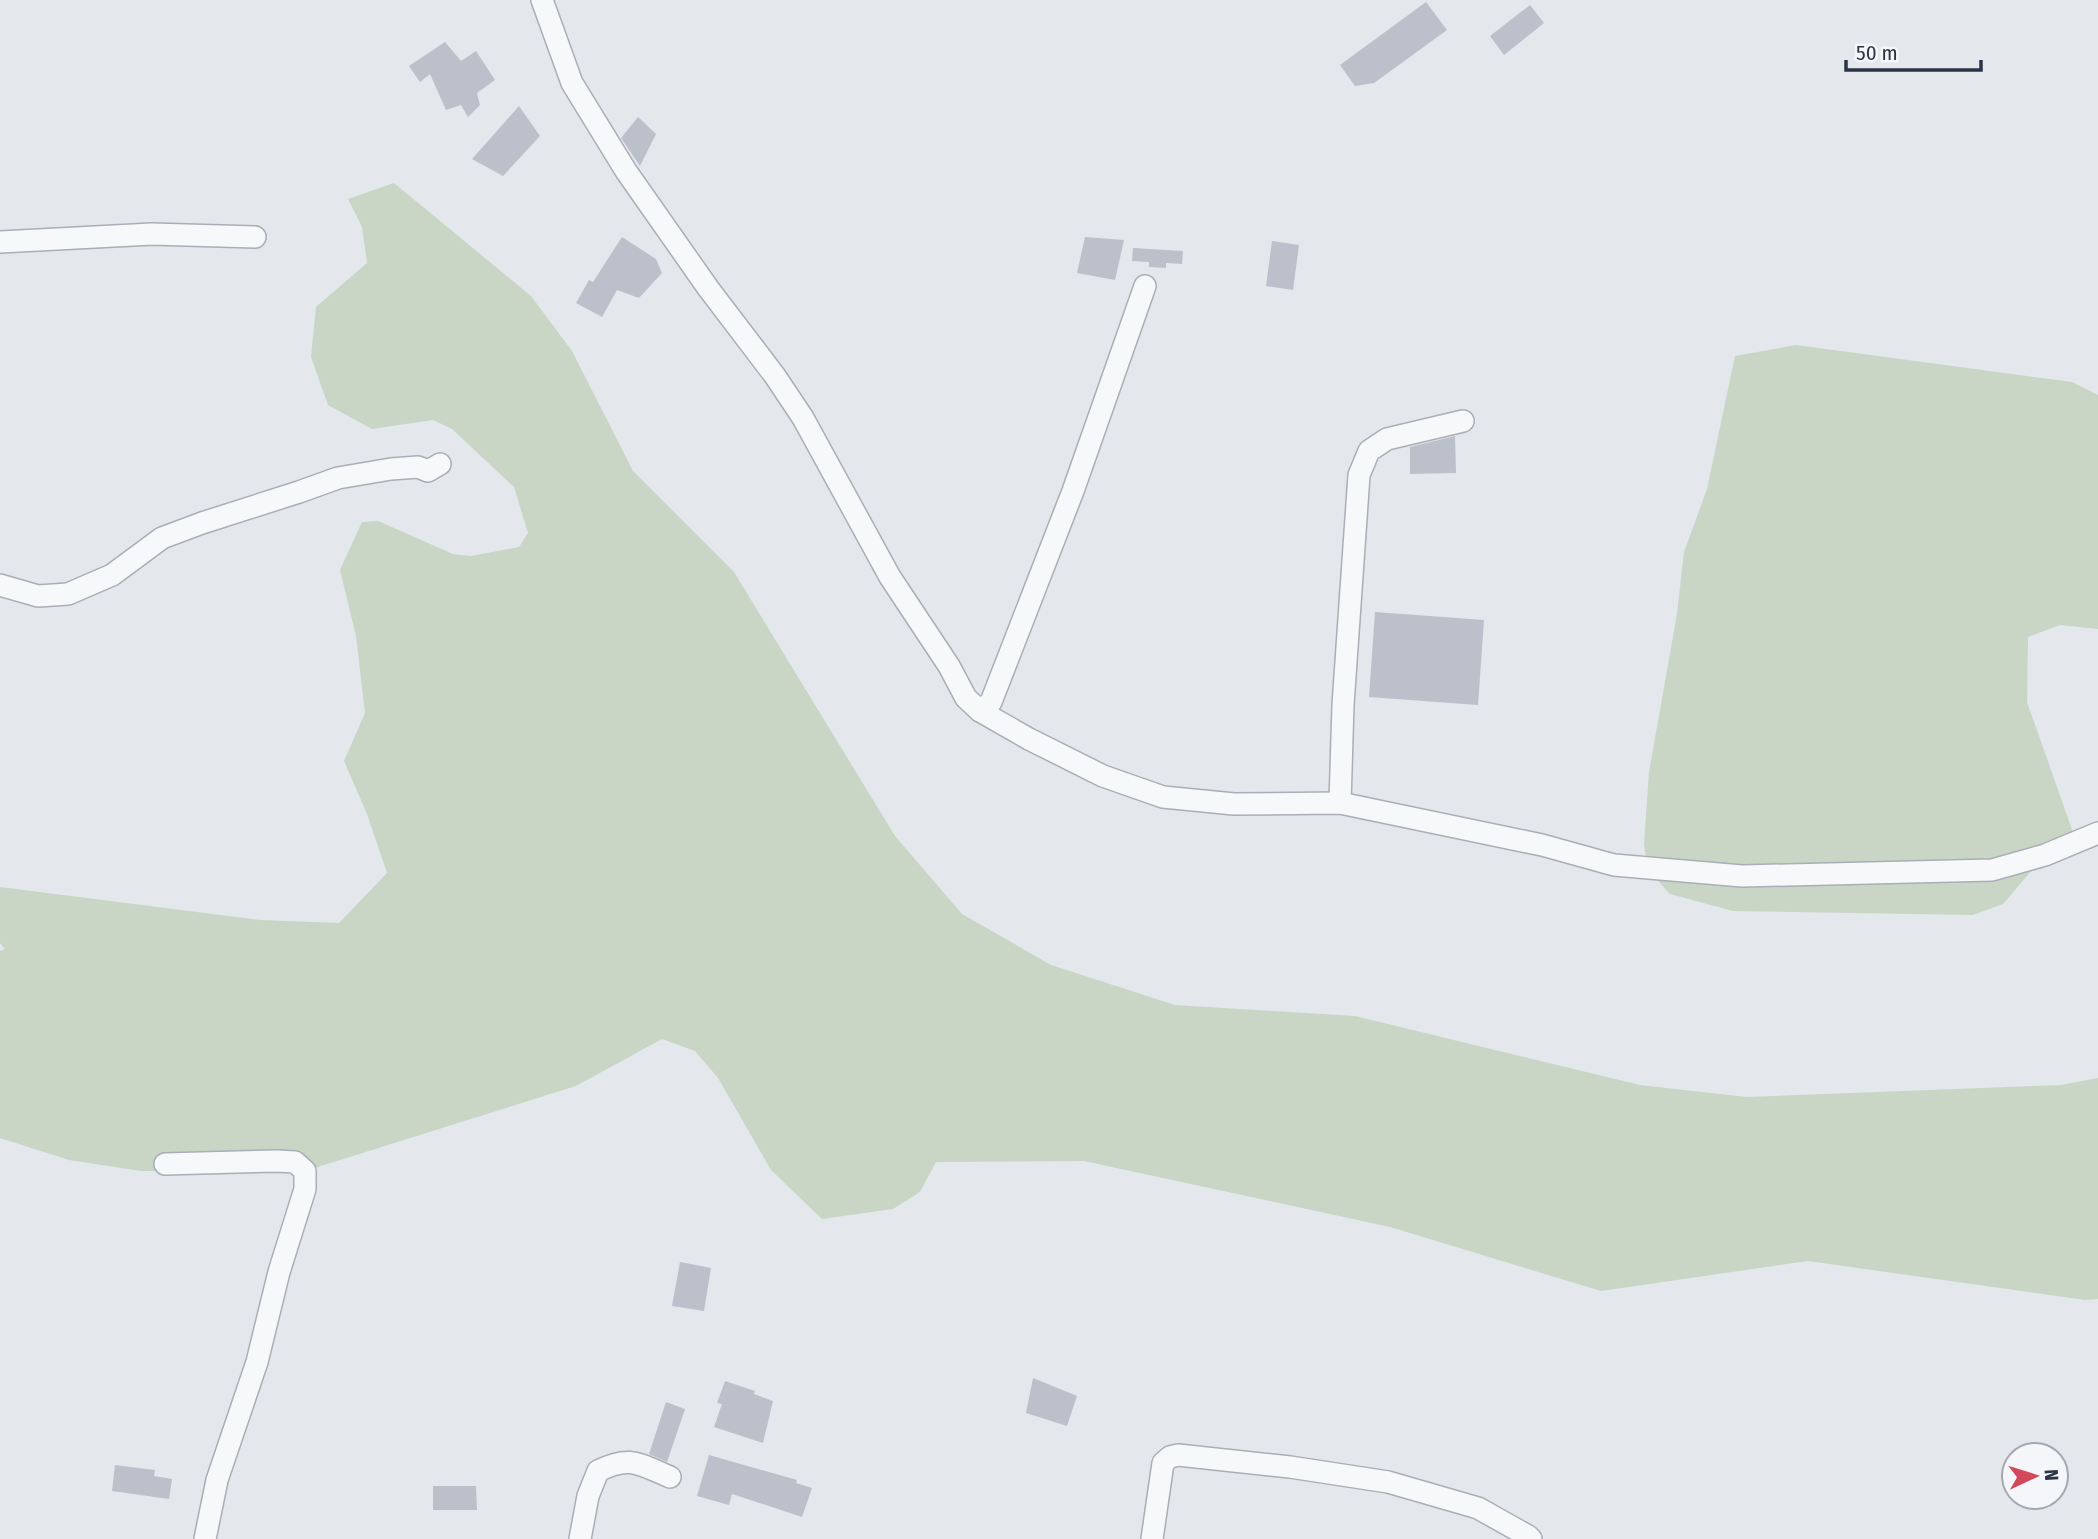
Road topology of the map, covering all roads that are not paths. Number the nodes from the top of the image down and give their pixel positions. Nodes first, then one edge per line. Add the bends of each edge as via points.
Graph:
1 (542, 0) edge
2 (255, 237) dead end
3 (0, 242) edge
4 (1145, 286) dead end
5 (1463, 421) dead end
6 (440, 464) dead end
7 (0, 585) edge
8 (980, 711) junction
9 (1340, 803) junction
10 (2098, 833) edge
11 (165, 1164) dead end
12 (670, 1477) dead end
13 (205, 1539) edge
14 (580, 1539) edge
15 (1152, 1539) edge
16 (1531, 1539) edge

1 - 8 street via 572,83 626,171 803,418 890,577 966,698
2 - 3 street via 152,234
4 - 8 street via 1073,491 990,702
5 - 9 street via 1387,439 1369,452 1359,475
6 - 7 street via 428,471 391,469 338,478 202,523 162,538 112,575 68,594 38,596
8 - 9 street via 1103,776 1163,797 1234,804
9 - 10 street via 1542,845 1614,865 1742,876 1992,870
11 - 13 street via 277,1161 295,1162 304,1171 305,1189 257,1362 217,1480
12 - 14 street via 634,1462 615,1462 597,1471
15 - 16 street via 1163,1463 1178,1455 1290,1467 1415,1488 1478,1508

